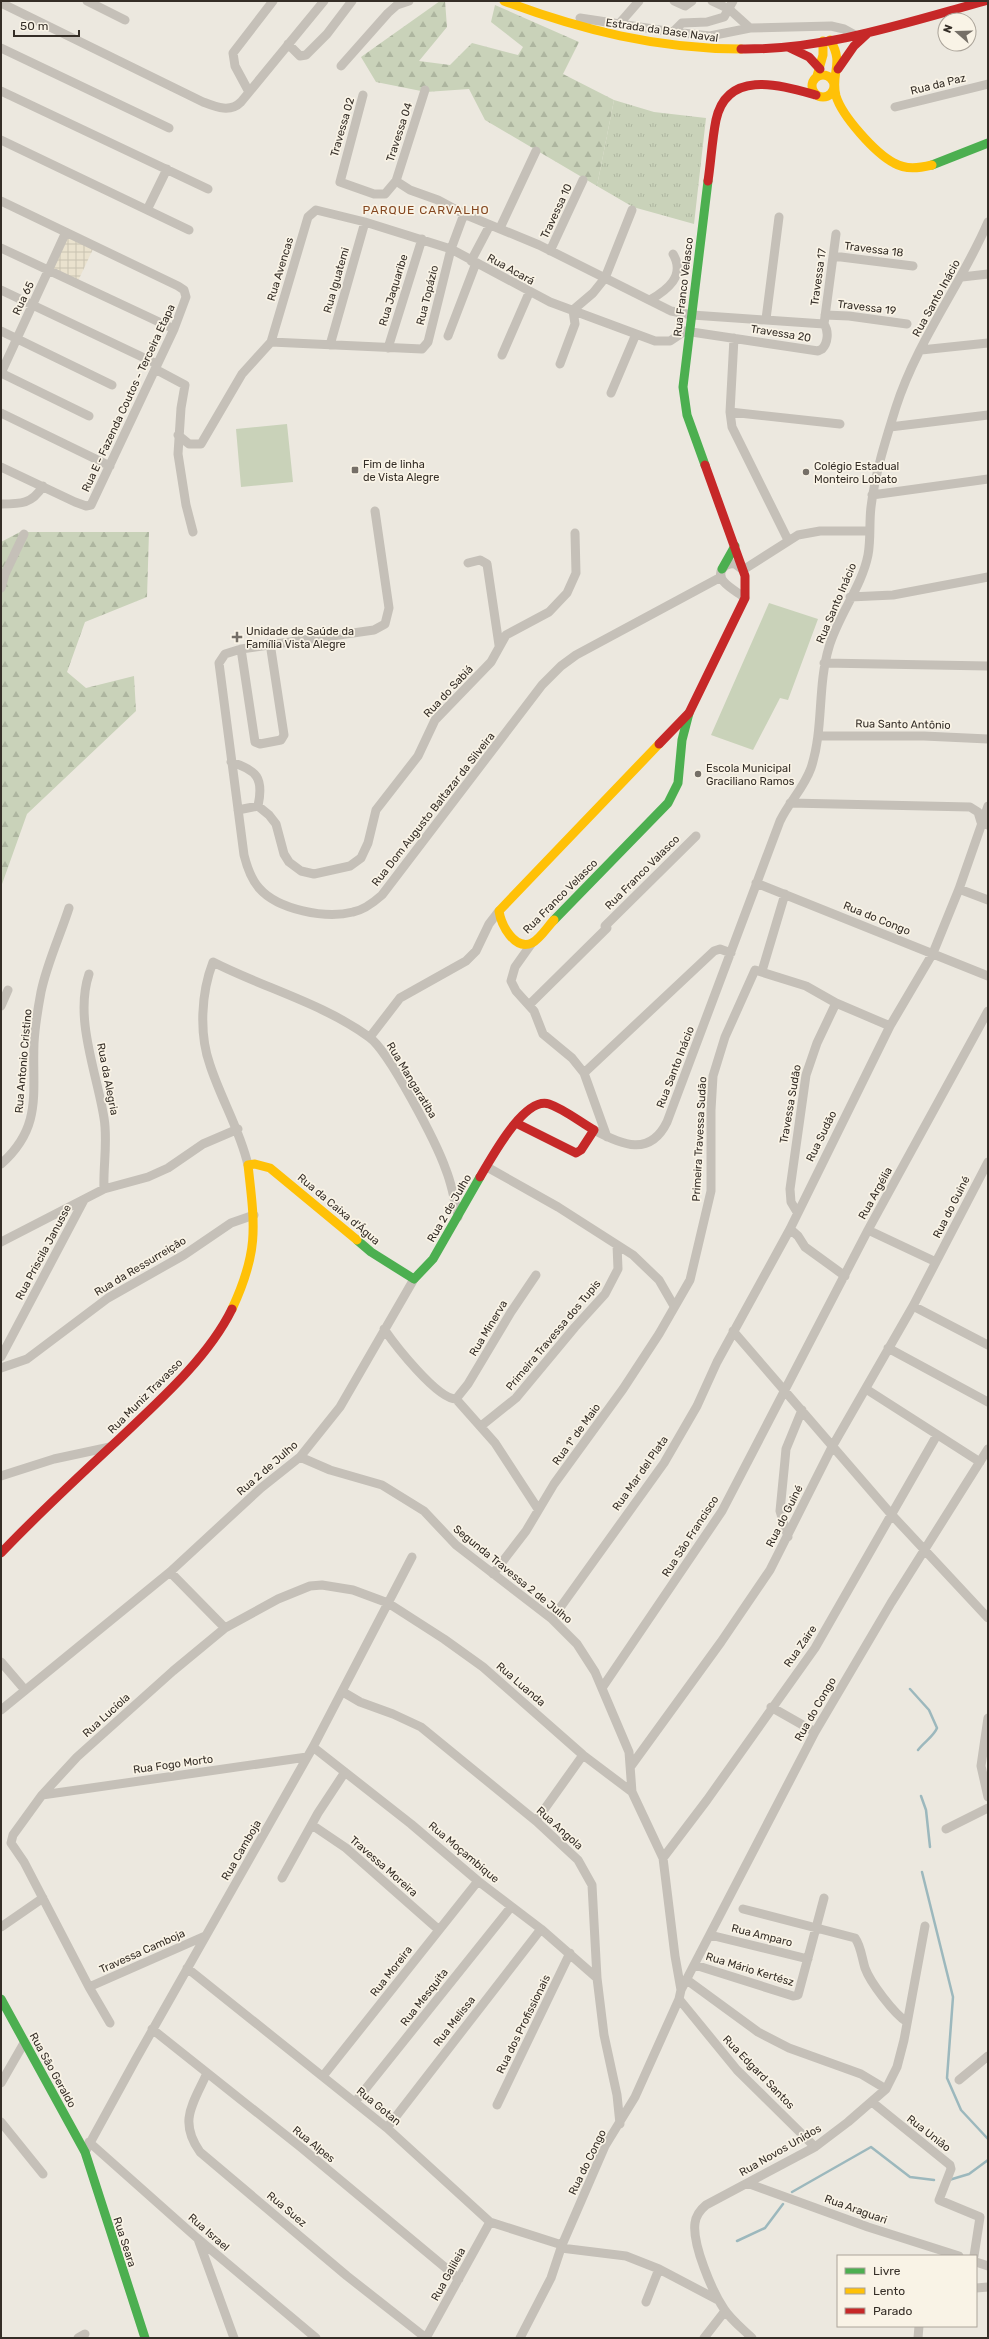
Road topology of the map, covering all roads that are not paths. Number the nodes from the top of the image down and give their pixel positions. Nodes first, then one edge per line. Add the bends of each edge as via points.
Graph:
1 (87, 1) edge
2 (273, 1) edge
3 (324, 1) edge
4 (352, 1) edge
5 (409, 1) edge
6 (504, 1) edge
7 (639, 1) edge
8 (674, 1) edge
9 (712, 1) edge
10 (985, 1) edge
11 (1, 3) edge
12 (396, 3) edge
13 (688, 3) edge
14 (731, 5) edge
15 (546, 16) junction
16 (125, 20) dead end
17 (682, 23) junction
18 (619, 24) junction
19 (750, 28) junction
20 (673, 32) junction
21 (868, 33) junction
22 (855, 36) junction
23 (827, 40) junction
24 (288, 44) junction
25 (1, 48) edge
26 (788, 48) junction
27 (341, 66) dead end
28 (820, 69) junction
29 (838, 69) junction
30 (815, 79) junction
31 (835, 84) junction
32 (988, 84) edge
33 (425, 90) dead end
34 (796, 90) junction
35 (1, 91) edge
36 (249, 92) junction
37 (363, 95) dead end
38 (818, 96) junction
39 (895, 107) dead end
40 (842, 108) junction
41 (169, 128) dead end
42 (1, 140) edge
43 (988, 143) edge
44 (536, 151) dead end
45 (167, 169) junction
46 (583, 180) dead end
47 (396, 182) junction
48 (208, 189) dead end
49 (1, 201) edge
50 (147, 210) junction
51 (319, 210) joint
52 (632, 210) dead end
53 (464, 214) junction
54 (779, 217) dead end
55 (365, 222) junction
56 (988, 222) edge
57 (490, 225) junction
58 (500, 228) junction
59 (189, 230) dead end
60 (66, 232) junction
61 (836, 234) dead end
62 (422, 239) junction
63 (1, 248) edge
64 (451, 249) junction
65 (550, 251) junction
66 (673, 254) dead end
67 (833, 256) junction
68 (474, 262) junction
69 (913, 266) dead end
70 (48, 270) junction
71 (988, 274) edge
72 (962, 277) junction
73 (605, 278) junction
74 (1, 290) edge
75 (529, 293) junction
76 (650, 300) junction
77 (32, 306) junction
78 (573, 310) junction
79 (692, 315) junction
80 (766, 320) junction
81 (824, 320) junction
82 (907, 324) dead end
83 (174, 329) junction
84 (1, 331) edge
85 (689, 332) junction
86 (636, 334) junction
87 (448, 336) dead end
88 (17, 338) junction
89 (734, 338) junction
90 (271, 342) junction
91 (988, 342) edge
92 (330, 345) junction
93 (388, 348) junction
94 (920, 350) junction
95 (502, 355) dead end
96 (560, 364) dead end
97 (156, 367) junction
98 (1, 373) edge
99 (112, 385) dead end
100 (611, 393) dead end
101 (730, 412) junction
102 (1, 413) edge
103 (988, 415) edge
104 (89, 416) dead end
105 (840, 424) dead end
106 (890, 427) junction
107 (178, 435) junction
108 (110, 466) junction
109 (1, 467) edge
110 (988, 479) edge
111 (43, 486) junction
112 (872, 495) junction
113 (1, 504) edge
114 (375, 511) dead end
115 (870, 531) junction
116 (193, 532) dead end
117 (575, 533) dead end
118 (24, 534) dead end
119 (788, 540) junction
120 (735, 546) junction
121 (468, 562) dead end
122 (743, 570) junction
123 (721, 573) junction
124 (988, 577) edge
125 (731, 586) junction
126 (1, 588) edge
127 (850, 597) junction
128 (745, 598) junction
129 (270, 644) junction
130 (499, 645) junction
131 (241, 649) junction
132 (824, 663) junction
133 (988, 666) edge
134 (689, 712) junction
135 (818, 736) junction
136 (988, 739) edge
137 (231, 762) junction
138 (790, 803) junction
139 (258, 806) junction
140 (988, 806) edge
141 (238, 810) junction
142 (985, 824) edge
143 (696, 836) dead end
144 (756, 883) junction
145 (959, 889) junction
146 (785, 894) junction
147 (988, 900) edge
148 (69, 908) dead end
149 (499, 911) junction
150 (532, 943) junction
151 (731, 953) junction
152 (933, 953) junction
153 (230, 969) joint
154 (758, 973) junction
155 (90, 974) dead end
156 (988, 976) edge
157 (8, 990) dead end
158 (836, 1003) junction
159 (529, 1005) junction
160 (1, 1006) edge
161 (988, 1011) edge
162 (890, 1026) junction
163 (370, 1037) junction
164 (584, 1073) junction
165 (534, 1105) joint
166 (516, 1123) junction
167 (238, 1129) junction
168 (594, 1130) junction
169 (607, 1137) junction
170 (988, 1162) edge
171 (1, 1164) edge
172 (248, 1165) junction
173 (487, 1167) junction
174 (104, 1189) junction
175 (84, 1200) junction
176 (797, 1212) junction
177 (254, 1215) junction
178 (458, 1217) junction
179 (790, 1229) junction
180 (868, 1230) junction
181 (1, 1242) edge
182 (617, 1245) junction
183 (936, 1262) junction
184 (536, 1275) dead end
185 (845, 1276) junction
186 (414, 1279) junction
187 (674, 1306) junction
188 (913, 1306) junction
189 (384, 1329) junction
190 (733, 1331) junction
191 (988, 1344) edge
192 (888, 1348) junction
193 (1, 1357) edge
194 (1, 1368) edge
195 (784, 1388) junction
196 (866, 1389) junction
197 (459, 1397) junction
198 (988, 1402) edge
199 (802, 1410) junction
200 (481, 1426) junction
201 (937, 1435) junction
202 (110, 1447) junction
203 (832, 1447) junction
204 (988, 1449) edge
205 (300, 1457) junction
206 (980, 1462) junction
207 (1, 1476) edge
208 (538, 1508) junction
209 (891, 1514) junction
210 (788, 1537) junction
211 (924, 1550) junction
212 (1, 1553) edge
213 (412, 1556) dead end
214 (170, 1572) junction
215 (493, 1574) junction
216 (388, 1603) junction
217 (988, 1618) edge
218 (552, 1619) junction
219 (225, 1628) junction
220 (1, 1662) edge
221 (602, 1688) junction
222 (25, 1690) junction
223 (343, 1692) junction
224 (771, 1707) junction
225 (1, 1710) edge
226 (988, 1718) edge
227 (816, 1732) junction
228 (313, 1747) junction
229 (583, 1755) junction
230 (307, 1757) junction
231 (631, 1766) junction
232 (345, 1772) junction
233 (632, 1792) junction
234 (42, 1794) junction
235 (988, 1797) edge
236 (988, 1808) edge
237 (536, 1821) junction
238 (312, 1825) junction
239 (946, 1829) dead end
240 (662, 1858) junction
241 (282, 1878) dead end
242 (478, 1881) junction
243 (43, 1898) junction
244 (824, 1898) dead end
245 (511, 1907) junction
246 (742, 1909) dead end
247 (925, 1926) dead end
248 (1, 1927) edge
249 (817, 1928) junction
250 (541, 1929) junction
251 (439, 1930) junction
252 (710, 1935) junction
253 (205, 1936) junction
254 (570, 1954) junction
255 (808, 1959) junction
256 (695, 1965) junction
257 (187, 1968) junction
258 (597, 1978) junction
259 (687, 1980) junction
260 (89, 1987) junction
261 (680, 1995) junction
262 (1, 1999) edge
263 (907, 2022) junction
264 (110, 2023) dead end
265 (152, 2029) junction
266 (24, 2043) junction
267 (988, 2056) edge
268 (207, 2073) junction
269 (323, 2076) junction
270 (959, 2080) dead end
271 (1, 2083) edge
272 (886, 2089) junction
273 (355, 2102) junction
274 (872, 2102) junction
275 (497, 2105) dead end
276 (1, 2122) edge
277 (620, 2124) junction
278 (387, 2128) junction
279 (89, 2142) junction
280 (815, 2147) junction
281 (85, 2152) junction
282 (43, 2174) dead end
283 (746, 2183) junction
284 (490, 2222) junction
285 (197, 2238) junction
286 (562, 2247) junction
287 (956, 2255) edge
288 (974, 2255) edge
289 (977, 2262) edge
290 (988, 2266) edge
291 (659, 2269) junction
292 (459, 2279) junction
293 (988, 2286) edge
294 (977, 2288) edge
295 (718, 2300) junction
296 (646, 2302) dead end
297 (725, 2311) junction
298 (919, 2327) edge
299 (312, 2336) edge
300 (145, 2338) edge
301 (234, 2338) edge
302 (426, 2338) edge
303 (520, 2338) edge
304 (704, 2338) edge
305 (752, 2338) edge
306 (918, 2338) edge

1 - 16 street
2 - 36 street via 233,53 235,66
3 - 24 street
4 - 24 street via 306,55 300,56
5 - 12 street
6 - 15 street, Estrada da Base Naval
7 - 18 street
8 - 13 street
9 - 14 street
10 - 21 street, Estrada da Base Naval
11 - 36 street via 214,106 227,108 238,105
12 - 27 street
13 - 17 street
14 - 17 street via 724,18
14 - 19 street
15 - 18 street
15 - 26 street, Estrada da Base Naval via 600,33 683,47 725,50
17 - 20 street
18 - 20 street
19 - 20 street via 710,36
19 - 22 street via 831,26 844,29
21 - 22 street, Estrada da Base Naval
21 - 29 street via 854,46
22 - 23 street, Estrada da Base Naval
23 - 26 street, Estrada da Base Naval
23 - 28 street
23 - 29 street via 838,53
24 - 36 street
25 - 41 street
26 - 28 street via 808,57
28 - 30 street
29 - 31 street
30 - 31 street via 825,75
30 - 34 street
30 - 38 street via 813,90
31 - 38 street via 830,96
31 - 40 street
32 - 39 street, Rua da Paz
33 - 47 street, Travessa 04
34 - 38 street, Rua Franco Velasco
34 - 79 street, Rua Franco Velasco via 754,85 742,87 732,92 720,109 716,119
35 - 45 street
37 - 47 street, Travessa 02 via 340,182 354,188 385,194
38 - 40 street, Rua Franco Velasco
40 - 43 street via 877,151 888,160 906,168 936,165
42 - 50 street
44 - 58 street
45 - 48 street
45 - 50 street
46 - 65 street, Travessa 10
47 - 53 street
49 - 60 street, Rua E - Fazenda Coutos - Terceira Etapa
50 - 59 street
51 - 55 street, Rua Acará
51 - 90 street, Rua Avencas via 308,217
52 - 73 street
53 - 57 street
53 - 64 street, Rua Topázio
54 - 80 street
55 - 62 street, Rua Acará
55 - 92 street, Rua Iguatemi
56 - 72 street, Rua Santo Inácio
57 - 58 street
57 - 68 street
58 - 65 street
60 - 70 street, Rua 65
60 - 83 street, Rua E - Fazenda Coutos - Terceira Etapa via 184,290 186,301
61 - 67 street, Travessa 17
62 - 64 street, Rua Acará
62 - 93 street, Rua Jaquaribe
63 - 70 street
64 - 68 street, Rua Acará
64 - 93 street, Rua Topázio via 426,346 417,350
65 - 73 street
66 - 76 street via 678,268 676,278 671,287
67 - 69 street, Travessa 18
67 - 81 street, Travessa 17
68 - 75 street, Rua Acará
68 - 87 street
70 - 77 street, Rua 65
70 - 83 street
71 - 72 street
72 - 94 street, Rua Santo Inácio
73 - 76 street
73 - 78 street via 593,293
74 - 77 street
75 - 78 street, Rua Acará
75 - 95 street
76 - 79 street via 671,311
77 - 88 street, Rua 65
77 - 97 street
78 - 86 street, Rua Acará
78 - 96 street via 575,324
79 - 80 street, Travessa 19
79 - 85 street, Rua Franco Velasco
80 - 81 street, Travessa 19
81 - 82 street, Travessa 19 via 856,316
81 - 89 street, Travessa 20 via 827,329 826,344 818,350
83 - 97 street, Rua E - Fazenda Coutos - Terceira Etapa
84 - 88 street
85 - 86 street, Rua Acará via 682,332 670,341 661,342
85 - 89 street
85 - 120 street, Rua Franco Velasco via 683,388 685,406
86 - 100 street
88 - 98 street, Rua 65
88 - 99 street
89 - 101 street
90 - 92 street
90 - 107 street via 242,374 201,444 189,444
91 - 94 street
92 - 93 street
94 - 106 street, Rua Santo Inácio via 903,387
97 - 107 street via 185,385
97 - 108 street, Rua E - Fazenda Coutos - Terceira Etapa
98 - 104 street
101 - 105 street
101 - 119 street via 732,427
102 - 108 street
103 - 106 street
106 - 112 street, Rua Santo Inácio
107 - 116 street via 178,461
108 - 111 street, Rua E - Fazenda Coutos - Terceira Etapa via 91,505 84,505
109 - 111 street
110 - 112 street
111 - 113 street via 36,496 25,504
112 - 115 street, Rua Santo Inácio
114 - 129 street via 389,608 385,624 374,630
115 - 119 street via 808,532
115 - 127 street, Rua Santo Inácio via 866,563
117 - 130 street, Rua do Sabiá via 576,573 567,593 549,612 511,632
118 - 126 street
119 - 122 street
120 - 122 street, Rua Franco Velasco
120 - 123 street
121 - 130 street via 480,560 487,564
122 - 123 street via 731,563
122 - 125 street via 741,581
122 - 128 street, Rua Franco Velasco
123 - 125 street via 725,584
123 - 141 street, Rua Dom Augusto Baltazar da Silveira via 584,650 561,666 542,685 382,895 370,905 348,913 323,915 285,905 266,894 254,882 248,870
124 - 127 street via 893,595
125 - 128 street
127 - 132 street, Rua Santo Inácio via 838,622
128 - 134 street, Rua Franco Velasco
129 - 131 street
129 - 131 street via 284,735 281,740 260,744 255,742
130 - 139 street, Rua do Sabiá via 491,662 435,720 418,756 383,798 376,810 365,852 355,863 314,874 294,867 284,854 276,824
131 - 137 street, Rua Dom Augusto Baltazar da Silveira via 222,658 218,668
132 - 133 street
132 - 135 street, Rua Santo Inácio
134 - 149 street, Rua Franco Velasco
134 - 150 street, Rua Franco Velasco via 682,740 678,783 668,803
135 - 136 street, Rua Santo Antônio
135 - 138 street, Rua Santo Inácio via 808,776
137 - 139 street via 250,769 259,779 261,790
137 - 141 street, Rua Dom Augusto Baltazar da Silveira
138 - 142 street via 970,807 978,812
138 - 144 street, Rua Santo Inácio via 780,821
139 - 141 street
140 - 142 street, Rua Sudão
142 - 145 street, Rua Sudão
143 - 159 street, Rua Franco Valasco
144 - 146 street, Rua do Congo
144 - 151 street, Rua Santo Inácio
145 - 147 street
145 - 152 street, Rua Sudão
146 - 152 street, Rua do Congo
146 - 154 street, Primeira Travessa Sudão
148 - 171 street, Rua Antonio Cristino via 41,990 34,1038 35,1086 30,1121 18,1147
149 - 150 street, Rua Franco Velasco via 502,926 506,931 521,944
149 - 163 street via 489,924 476,951 466,961 400,998
150 - 159 street via 515,967 511,981
151 - 164 street via 720,949 714,951
151 - 169 street, Rua Santo Inácio via 663,1131 653,1142 640,1145
152 - 156 street, Rua do Congo
152 - 162 street, Rua Sudão
153 - 163 street, Rua Mangaratiba via 320,1009
153 - 167 street, Rua Muniz Travasso via 213,962 206,993 204,1031 209,1064
154 - 158 street via 806,986
154 - 187 street, Primeira Travessa Sudão via 725,1037 713,1076 710,1198 690,1280
155 - 174 street, Rua da Alegria via 84,999 92,1069 104,1118
157 - 160 street
158 - 162 street
158 - 176 street, Travessa Sudão via 810,1060 803,1091 790,1189 791,1202
159 - 164 street via 543,1034 572,1058
161 - 180 street, Rua Argélia
162 - 176 street, Rua Sudão
163 - 178 street, Rua Mangaratiba via 393,1068 440,1153 451,1184
164 - 169 street
165 - 166 street, Rua 2 de Julho
165 - 168 street, Rua Santo Inácio via 549,1104
166 - 168 street via 576,1153 581,1150
166 - 173 street, Rua 2 de Julho
167 - 172 street, Rua Muniz Travasso
167 - 174 street via 203,1144 181,1161 162,1171
168 - 169 street, Rua Santo Inácio
170 - 183 street, Rua do Guiné
172 - 177 street, Rua Muniz Travasso
172 - 186 street, Rua da Caixa d'Água via 270,1168 371,1252
173 - 178 street, Rua 2 de Julho
173 - 182 street via 558,1207
174 - 175 street
175 - 181 street
175 - 193 street, Rua Priscila Janusse
176 - 179 street, Rua Sudão
177 - 194 street, Rua da Ressurreição via 231,1223 184,1255 108,1298 27,1359
177 - 202 street, Rua Muniz Travasso via 253,1249 249,1267 215,1336 178,1383
178 - 186 street, Rua 2 de Julho via 433,1259
179 - 185 street via 805,1246
179 - 190 street, Rua Sudão
180 - 183 street
180 - 185 street, Rua Argélia
182 - 187 street via 652,1272
182 - 200 street, Primeira Travessa dos Tupis via 618,1269 605,1294 516,1398
183 - 188 street, Rua do Guiné
184 - 197 street, Rua Minerva
185 - 195 street, Rua Argélia
186 - 189 street, Rua 2 de Julho
187 - 208 street, Rua 1º de Maio via 623,1389
188 - 191 street
188 - 192 street, Rua do Guiné
189 - 197 street via 432,1385 450,1398
189 - 205 street, Rua 2 de Julho via 340,1407
190 - 195 street
190 - 218 street, Rua Mar del Plata via 697,1406 664,1463
192 - 196 street, Rua do Guiné
192 - 198 street
195 - 199 street
195 - 221 street, Rua São Francisco via 722,1511
196 - 201 street
196 - 203 street, Rua do Guiné
197 - 200 street
199 - 203 street
199 - 210 street via 784,1460 780,1511
200 - 208 street
201 - 206 street
201 - 209 street, Rua Zaire
202 - 207 street via 54,1459
202 - 212 street, Rua Muniz Travasso
203 - 209 street
203 - 210 street, Rua do Guiné
204 - 206 street, Rua do Congo
205 - 214 street, Rua 2 de Julho via 261,1488
205 - 215 street, Segunda Travessa 2 de Julho via 396,1492 424,1511 446,1535
206 - 211 street, Rua do Congo
208 - 215 street, Rua 1º de Maio via 526,1531
209 - 211 street
209 - 224 street, Rua Zaire via 815,1648
210 - 231 street, Rua do Guiné via 770,1570 721,1642
211 - 217 street
211 - 227 street, Rua do Congo
213 - 216 street, Rua Camboja
214 - 219 street
214 - 222 street, Rua 2 de Julho
215 - 218 street, Segunda Travessa 2 de Julho
216 - 219 street, Rua Lucíola via 337,1586 310,1586 278,1599
216 - 223 street, Rua Camboja
216 - 229 street, Rua Luanda via 483,1667
218 - 221 street, Segunda Travessa 2 de Julho via 577,1644
219 - 234 street, Rua Lucíola via 89,1746
220 - 222 street
221 - 231 street, Segunda Travessa 2 de Julho via 629,1752
222 - 225 street, Rua 2 de Julho
223 - 228 street, Rua Camboja
223 - 237 street, Rua Angola via 360,1702 421,1727
224 - 227 street
224 - 240 street, Rua Zaire via 707,1800
226 - 235 street via 981,1766
227 - 252 street, Rua do Congo
228 - 230 street, Rua Camboja
228 - 232 street, Rua Moçambique
229 - 233 street, Rua Luanda
229 - 237 street
230 - 234 street, Rua Fogo Morto
230 - 253 street, Rua Camboja
231 - 233 street, Segunda Travessa 2 de Julho
232 - 238 street
232 - 242 street, Rua Moçambique
233 - 240 street, Segunda Travessa 2 de Julho
234 - 243 street, Rua Lucíola via 23,1818 11,1840
236 - 239 street
237 - 258 street, Rua Angola via 578,1860 592,1885
238 - 241 street
238 - 251 street, Travessa Moreira via 346,1848
240 - 261 street, Segunda Travessa 2 de Julho
242 - 245 street, Rua Moçambique
242 - 251 street, Rua Moreira
243 - 248 street
243 - 260 street, Rua Lucíola
244 - 249 street
245 - 250 street, Rua Moçambique
245 - 273 street, Rua Mesquita
246 - 249 street
247 - 263 street, Rua Novos Unidos
249 - 255 street
249 - 263 street via 857,1939 865,1969 871,1980 891,2009
250 - 254 street, Rua Moçambique
250 - 278 street, Rua Melissa
251 - 269 street, Rua Moreira
252 - 255 street, Rua Amparo
252 - 256 street, Rua do Congo
253 - 257 street, Rua Camboja
253 - 260 street, Travessa Camboja
254 - 258 street, Rua Moçambique
254 - 275 street, Rua dos Profissionais
255 - 256 street, Rua Mário Kertész via 798,1995 793,1996
256 - 259 street, Rua do Congo
257 - 265 street, Rua Camboja
257 - 269 street, Rua Gotan
258 - 277 street, Rua Angola
259 - 261 street, Rua do Congo
259 - 272 street via 758,2032 789,2048 861,2074
260 - 264 street, Rua Lucíola
261 - 277 street, Rua do Congo via 644,2078
261 - 280 street, Rua Edgard Santos via 737,2070
262 - 266 street, Rua São Geraldo
263 - 272 street, Rua Novos Unidos via 897,2067
265 - 268 street, Rua Alpes
265 - 279 street, Rua Camboja
266 - 271 street
266 - 281 street, Rua São Geraldo
267 - 270 street
268 - 292 street, Rua Alpes
268 - 302 street, Rua Suez via 187,2123 190,2139 200,2152
269 - 273 street, Rua Gotan
272 - 274 street, Rua Novos Unidos
273 - 278 street, Rua Gotan
274 - 280 street, Rua Novos Unidos
274 - 288 street, Rua Uniâo via 951,2167 939,2200 980,2217
276 - 282 street
277 - 286 street, Rua do Congo via 606,2146
278 - 284 street, Rua Gotan
279 - 281 street, Rua Camboja
279 - 285 street, Rua Israel
280 - 283 street, Rua Novos Unidos
281 - 300 street, Rua Seara
283 - 287 street, Rua Araguari via 868,2227
283 - 295 street, Rua Novos Unidos via 706,2205 696,2218 699,2251
284 - 286 street, Rua Gotan
284 - 292 street, Rua Galileia
285 - 299 street, Rua Israel
285 - 301 street
286 - 291 street, Rua Gotan via 626,2256
286 - 303 street, Rua do Congo via 551,2278
289 - 290 street
291 - 295 street, Rua Gotan
291 - 296 street
292 - 302 street, Rua Galileia
293 - 294 street
295 - 297 street, Rua Novos Unidos
297 - 304 street
297 - 305 street, Rua Novos Unidos
298 - 306 street

